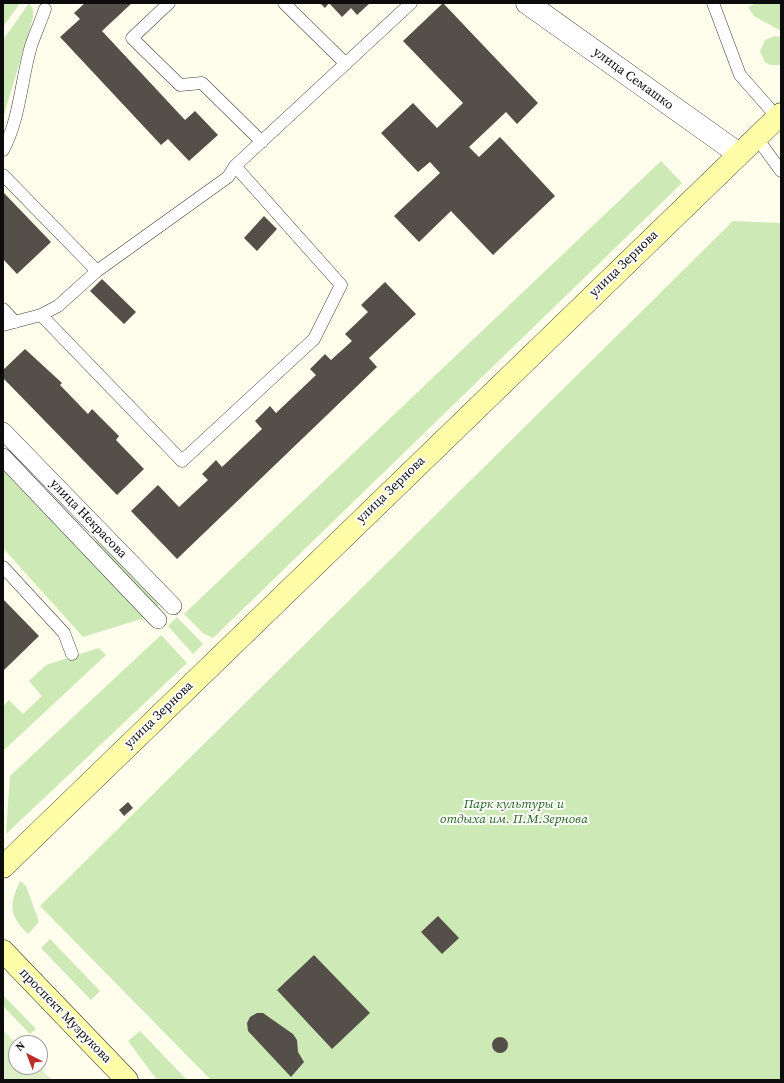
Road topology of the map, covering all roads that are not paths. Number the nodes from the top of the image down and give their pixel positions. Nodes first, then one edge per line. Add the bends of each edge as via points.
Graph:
1 (169, 3) edge
2 (284, 3) edge
3 (411, 3) edge
4 (527, 3) edge
5 (713, 3) edge
6 (46, 5) edge
7 (346, 64) junction
8 (779, 116) edge
9 (756, 137) junction
10 (262, 142) junction
11 (3, 150) edge
12 (739, 154) junction
13 (235, 166) junction
14 (781, 171) edge
15 (3, 175) edge
16 (97, 270) junction
17 (3, 309) edge
18 (41, 315) junction
19 (15, 322) junction
20 (3, 325) edge
21 (3, 431) edge
22 (3, 457) edge
23 (3, 567) edge
24 (173, 606) dead end
25 (158, 620) dead end
26 (72, 654) dead end
27 (3, 867) edge
28 (3, 952) edge
29 (127, 1080) edge

1 - 10 lane via 132,38 180,86 202,82
2 - 7 lane
3 - 7 lane
4 - 12 street, улица Семашко
5 - 8 lane via 740,75
6 - 11 lane via 31,46 13,125
7 - 10 lane
8 - 9 main road, улица Зернова
9 - 12 main road, улица Зернова
9 - 14 lane
10 - 13 lane
12 - 27 main road, улица Зернова
13 - 16 lane via 228,177
13 - 18 lane via 341,285 314,339 182,461
15 - 16 lane
16 - 18 lane via 58,306
17 - 19 lane
18 - 19 lane
19 - 20 lane
21 - 24 street, улица Некрасова
22 - 25 street, улица Некрасова
23 - 26 lane via 64,633
28 - 29 main road, проспект Музрукова

